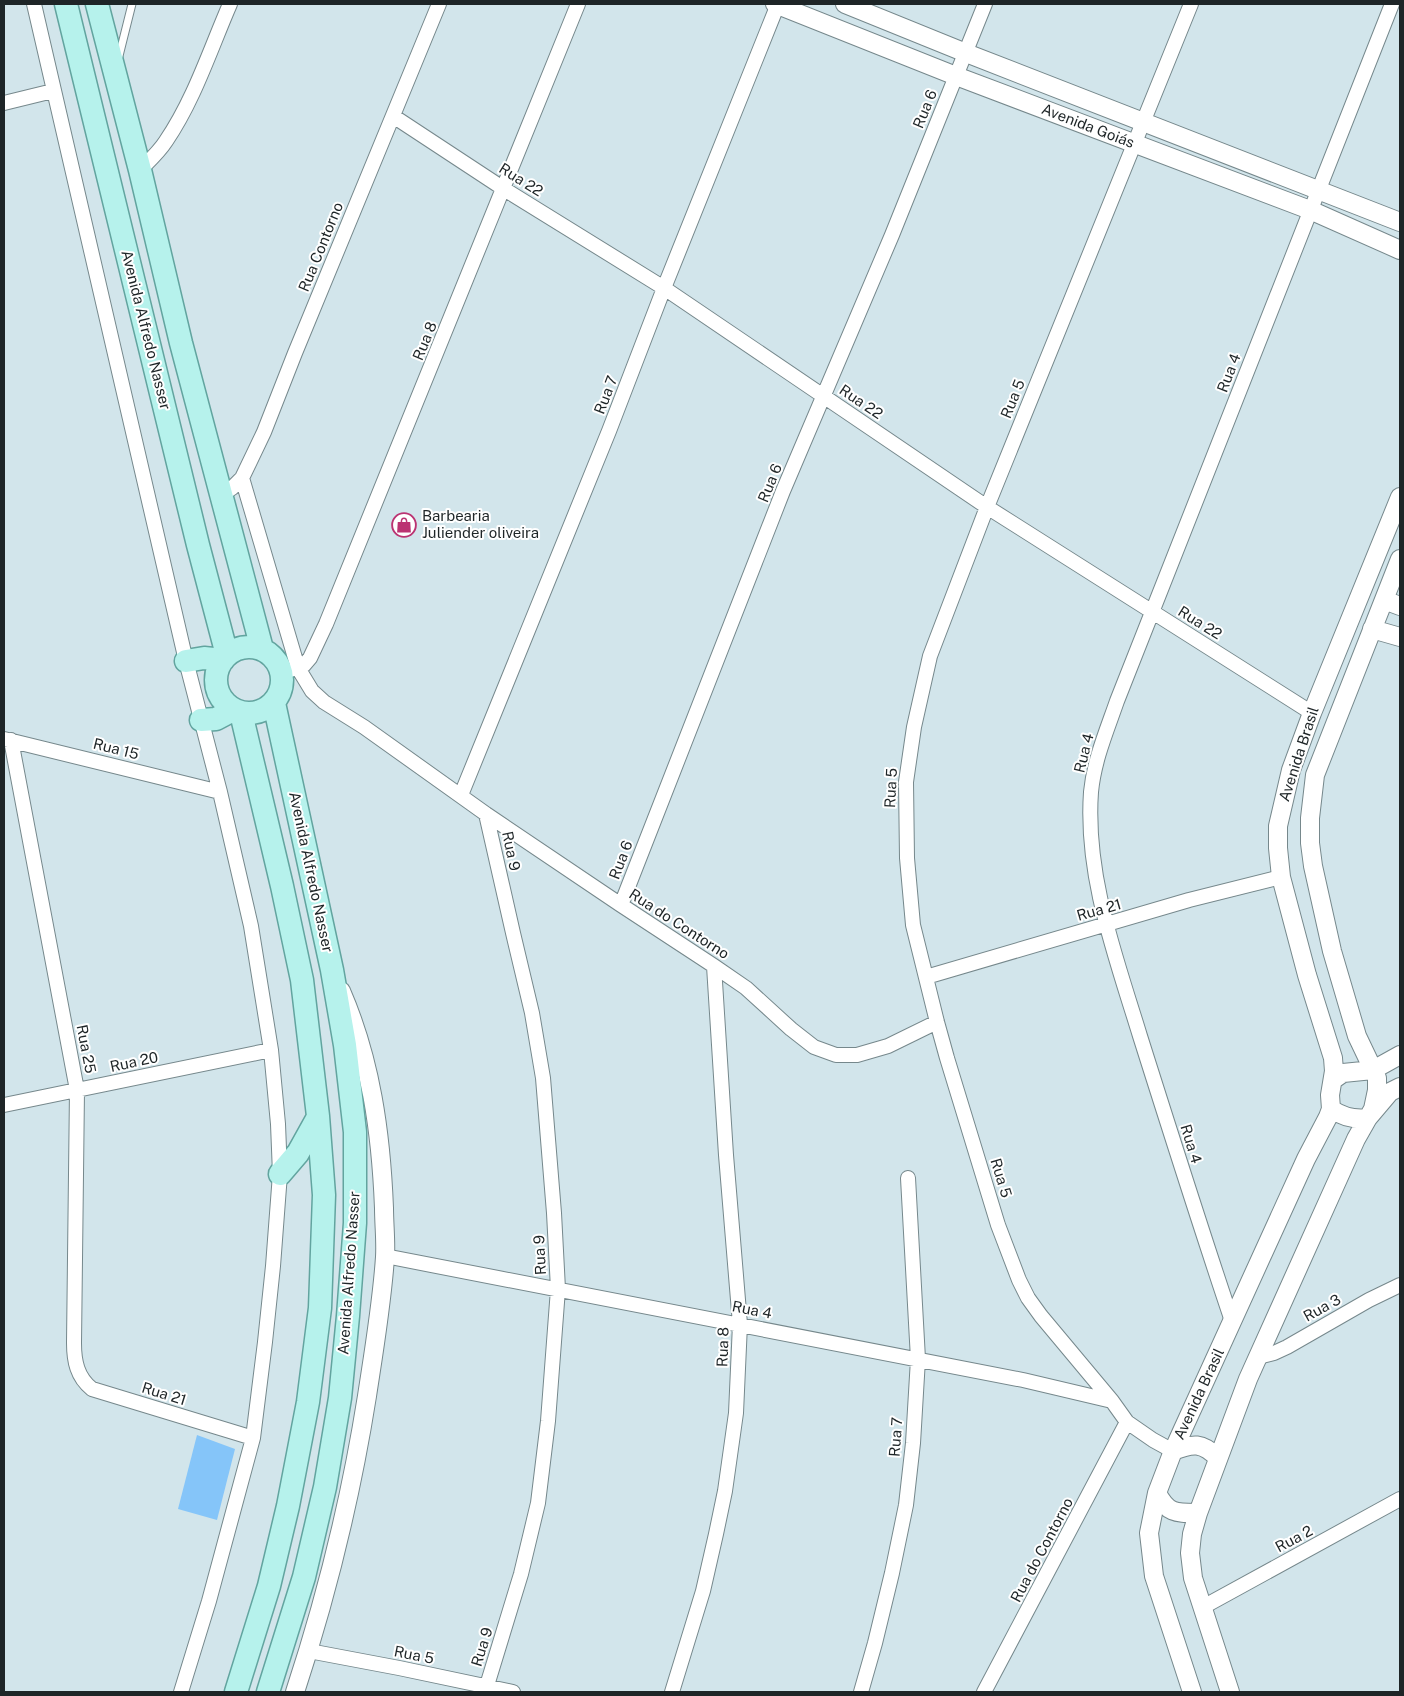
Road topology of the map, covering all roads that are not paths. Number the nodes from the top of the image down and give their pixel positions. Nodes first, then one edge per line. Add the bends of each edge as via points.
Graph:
1 (34, 4) edge
2 (66, 4) edge
3 (97, 4) edge
4 (132, 4) edge
5 (230, 4) edge
6 (439, 4) edge
7 (578, 4) edge
8 (777, 4) edge
9 (845, 4) edge
10 (985, 4) edge
11 (1191, 4) edge
12 (1392, 4) edge
13 (966, 52) junction
14 (115, 72) junction
15 (956, 76) junction
16 (53, 91) junction
17 (4, 103) edge
18 (392, 116) junction
19 (1143, 121) junction
20 (1134, 144) junction
21 (140, 170) junction
22 (504, 189) junction
23 (1318, 190) junction
24 (1310, 210) junction
25 (1400, 222) edge
26 (1400, 250) edge
27 (664, 288) junction
28 (823, 396) junction
29 (242, 478) junction
30 (222, 496) junction
31 (1400, 497) edge
32 (987, 507) junction
33 (1394, 529) edge
34 (1400, 559) edge
35 (1392, 603) edge
36 (1152, 611) junction
37 (1372, 629) junction
38 (1400, 637) edge
39 (262, 649) junction
40 (225, 658) junction
41 (186, 660) junction
42 (290, 671) junction
43 (274, 703) junction
44 (237, 711) junction
45 (1312, 713) junction
46 (201, 720) junction
47 (7, 739) edge
48 (1291, 770) junction
49 (1314, 775) junction
50 (220, 792) junction
51 (461, 794) junction
52 (486, 814) junction
53 (1281, 877) junction
54 (621, 905) junction
55 (1106, 925) junction
56 (714, 966) junction
57 (332, 970) junction
58 (926, 977) junction
59 (937, 1022) junction
60 (271, 1050) junction
61 (1400, 1055) edge
62 (1374, 1070) junction
63 (1333, 1080) junction
64 (1400, 1087) edge
65 (77, 1090) junction
66 (4, 1105) edge
67 (1331, 1109) junction
68 (318, 1116) junction
69 (1368, 1118) junction
70 (280, 1174) junction
71 (908, 1178) dead end
72 (385, 1256) junction
73 (1400, 1285) edge
74 (558, 1290) junction
75 (1232, 1321) junction
76 (740, 1324) junction
77 (1258, 1357) junction
78 (918, 1359) junction
79 (77, 1368) joint
80 (1112, 1401) junction
81 (1127, 1422) junction
82 (253, 1438) junction
83 (1173, 1452) junction
84 (1218, 1458) junction
85 (1157, 1494) junction
86 (1400, 1499) edge
87 (1198, 1513) junction
88 (1203, 1607) junction
89 (308, 1651) junction
90 (486, 1689) edge
91 (181, 1692) edge
92 (236, 1692) edge
93 (268, 1692) edge
94 (295, 1692) edge
95 (513, 1692) edge
96 (672, 1692) edge
97 (861, 1692) edge
98 (984, 1692) edge
99 (1192, 1692) edge
100 (1230, 1692) edge

1 - 16 street
2 - 40 main road, Avenida Alfredo Nasser
3 - 14 main road, Avenida Alfredo Nasser
4 - 14 lane
5 - 21 street via 175,127
6 - 18 street, Rua Contorno
7 - 22 street, Rua 8
8 - 15 street, Avenida Goiás
8 - 27 street, Rua 7
9 - 13 street, Avenida Goiás
10 - 13 street
11 - 19 street
12 - 23 street
13 - 15 street, Rua 6
13 - 19 street, Avenida Goiás
14 - 21 main road, Avenida Alfredo Nasser
15 - 20 street, Avenida Goiás
15 - 28 street, Rua 6
16 - 17 street
16 - 41 street
18 - 22 street, Rua 22
18 - 29 street, Rua Contorno via 264,432
19 - 20 street, Rua 5
19 - 23 street, Avenida Goiás
20 - 24 street, Avenida Goiás
20 - 32 street, Rua 5
21 - 30 main road, Avenida Alfredo Nasser
22 - 27 street, Rua 22
22 - 42 street, Rua 8 via 326,624 310,658 304,665
23 - 24 street, Rua 4
23 - 25 street, Avenida Goiás
24 - 26 street, Avenida Goiás
24 - 36 street, Rua 4
27 - 28 street, Rua 22
27 - 51 street, Rua 7 via 610,431
28 - 32 street, Rua 22
28 - 54 street, Rua 6
29 - 30 street, Rua Contorno
29 - 42 street, Rua do Contorno
30 - 39 main road, Avenida Alfredo Nasser
31 - 33 street, Avenida Brasil
32 - 36 street, Rua 22
32 - 58 street, Rua 5 via 930,656 906,782 912,925
33 - 45 street, Avenida Brasil
34 - 35 street, Avenida Brasil
35 - 37 street, Avenida Brasil
36 - 45 street, Rua 22
36 - 55 street, Rua 4 via 1099,752 1092,790 1094,868
37 - 38 street
37 - 49 street, Avenida Brasil
39 - 40 main road via 238,649
39 - 42 main road
40 - 41 main road
40 - 44 main road via 218,670 218,692 224,702
41 - 46 street
42 - 43 main road
42 - 51 street, Rua do Contorno via 324,702
43 - 44 main road via 253,714
43 - 57 main road, Avenida Alfredo Nasser
44 - 46 main road via 216,719
44 - 68 main road, Avenida Alfredo Nasser via 282,886 302,980
45 - 48 street, Avenida Brasil
46 - 50 street
47 - 50 street, Rua 15
47 - 65 street, Rua 25
48 - 49 street
48 - 53 street, Avenida Brasil via 1278,826
49 - 62 street, Avenida Brasil via 1310,818 1313,866 1332,951 1357,1036
50 - 60 street via 250,926
51 - 52 street, Rua do Contorno
52 - 54 street, Rua do Contorno
52 - 74 street, Rua 9 via 532,1013 543,1078
53 - 55 street, Rua 21
53 - 63 street, Avenida Brasil via 1333,1058
54 - 56 street, Rua do Contorno
55 - 58 street, Rua 21
55 - 75 street, Rua 4
56 - 59 street, Rua do Contorno via 746,988 814,1047 836,1055 857,1055 888,1046
56 - 76 street, Rua 8
57 - 72 street via 354,1019 377,1117 383,1172
57 - 93 main road, Avenida Alfredo Nasser via 345,1045 354,1132 355,1223 348,1316 340,1398 325,1487 304,1577
58 - 59 street, Rua 5
59 - 80 street, Rua 5 via 998,1225 1019,1280 1041,1316
60 - 65 street, Rua 20
60 - 70 street
61 - 62 street
62 - 63 street via 1343,1073
62 - 69 street, Avenida Brasil via 1376,1100
63 - 67 street, Avenida Brasil
64 - 69 street, Avenida Brasil via 1390,1092
65 - 66 street, Rua 20
65 - 79 street, Rua 25 via 74,1343
67 - 69 street via 1350,1118
67 - 75 street, Avenida Brasil
68 - 70 main road via 298,1153
68 - 92 main road, Avenida Alfredo Nasser via 324,1195 320,1308 308,1402 271,1577
69 - 77 street, Avenida Brasil
70 - 82 street
71 - 78 street, Rua 7
72 - 74 street, Rua 4
72 - 89 street via 358,1454 344,1521
73 - 77 street, Rua 3 via 1287,1347
74 - 76 street, Rua 4
74 - 90 street, Rua 9 via 538,1503 521,1574
75 - 83 street, Avenida Brasil
76 - 78 street, Rua 4
76 - 96 street, Rua 8 via 736,1413 725,1491 703,1591
77 - 84 street, Avenida Brasil
78 - 80 street, Rua 4
78 - 97 street, Rua 7 via 906,1505
79 - 82 street, Rua 21 via 92,1389
80 - 81 street, Rua 5
81 - 83 street, Rua 5
81 - 98 street, Rua do Contorno
82 - 91 street via 210,1601
83 - 84 street via 1197,1445 1208,1448
83 - 85 street, Avenida Brasil
84 - 87 street, Avenida Brasil
85 - 87 street via 1163,1506 1172,1511
85 - 99 street, Avenida Brasil via 1149,1533 1154,1576
86 - 88 street, Rua 2
87 - 88 street, Avenida Brasil via 1190,1553 1193,1578
88 - 100 street, Avenida Brasil
89 - 90 street, Rua 5
89 - 94 street
90 - 95 street, Rua 5

